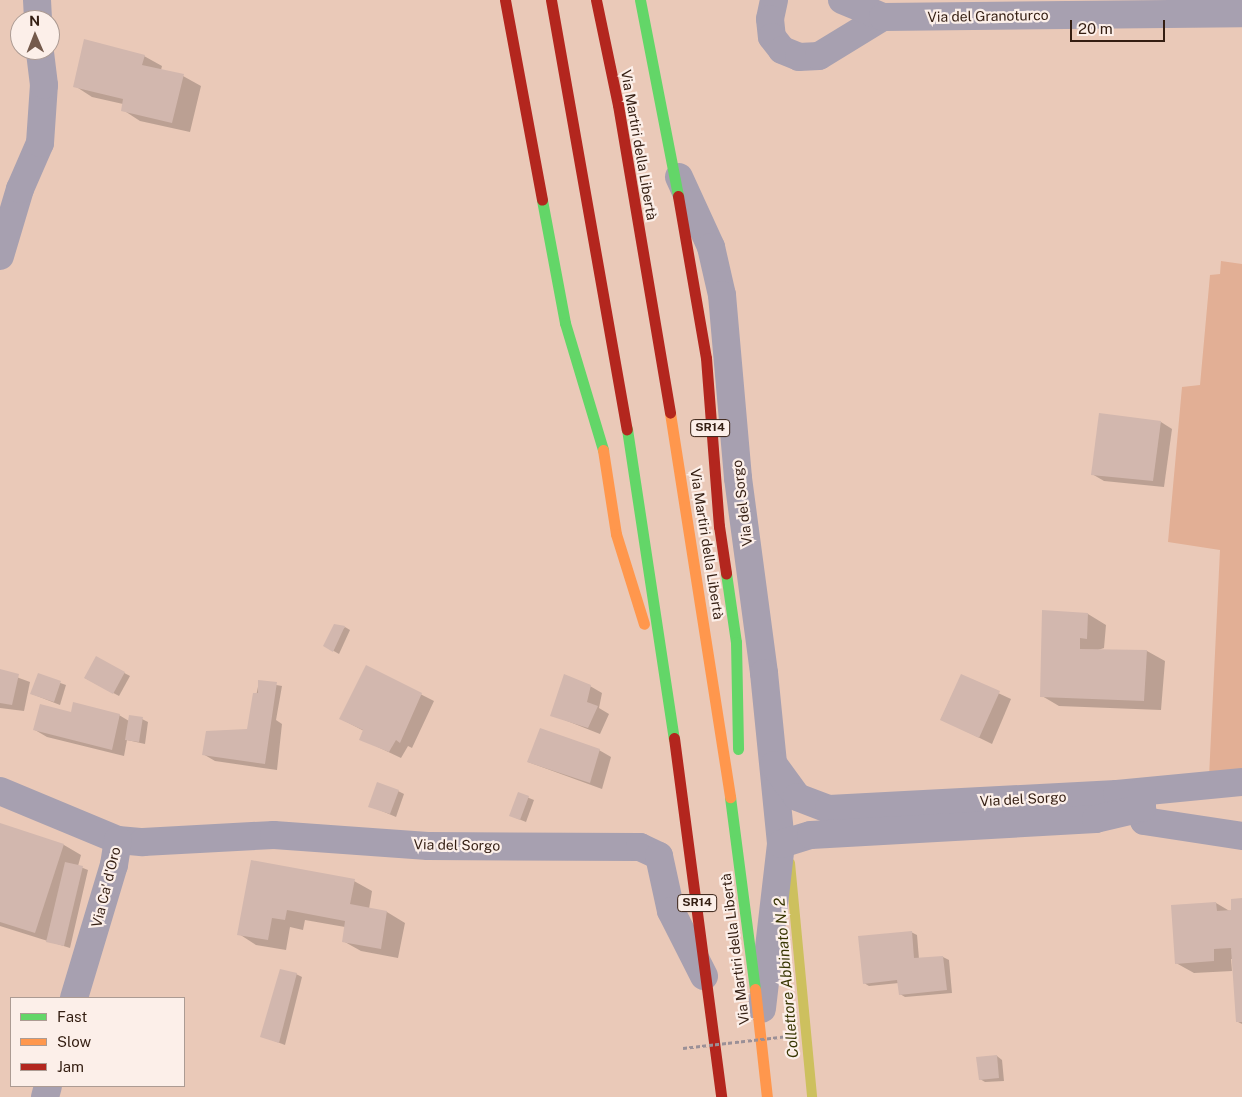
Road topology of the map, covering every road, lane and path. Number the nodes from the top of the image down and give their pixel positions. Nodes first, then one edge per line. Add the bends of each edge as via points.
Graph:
1 (505, 0) edge
2 (550, 0) edge
3 (596, 0) edge
4 (640, 0) edge
5 (774, 0) edge
6 (842, 0) edge
7 (1242, 13) edge
8 (883, 17) junction
9 (41, 60) edge
10 (672, 162) junction
11 (0, 256) edge
12 (670, 709) junction
13 (773, 764) junction
14 (1242, 782) edge
15 (0, 791) edge
16 (1142, 800) junction
17 (1242, 836) edge
18 (118, 840) junction
19 (781, 844) junction
20 (739, 861) junction
21 (707, 982) junction
22 (74, 997) edge
23 (760, 1027) junction
24 (788, 1036) dead end
25 (683, 1048) dead end
26 (721, 1097) edge
27 (767, 1097) edge

1 - 12 main road, SR14 via 565,323 605,455 616,534
2 - 12 main road, SR14 via 610,327
3 - 20 main road, Via Martiri della Libertà / SR14 via 618,105 700,589
4 - 10 main road, SR14
5 - 8 street via 770,19 772,37 782,50 799,57 819,56
6 - 8 street, Via del Granoturco
7 - 8 street, Via del Granoturco
9 - 11 street via 44,85 40,143 20,189
10 - 13 street, Via del Sorgo via 711,247 722,295 738,478
10 - 20 main road, SR14 via 699,310 719,526 736,642
12 - 21 main road, SR14
13 - 16 street, Via del Sorgo via 797,797 829,810
13 - 19 street, Via del Sorgo
14 - 16 street, Via del Sorgo
15 - 18 street, Via Ca' d'Oro
16 - 17 street via 1144,821
16 - 19 street, Via del Sorgo via 1096,819 811,835
18 - 21 street, Via del Sorgo via 274,835 428,846 640,847 659,856 671,911
18 - 22 street, Via Ca' d'Oro via 114,865
19 - 23 street, Via del Sorgo
20 - 23 main road, Via Martiri della Libertà / SR14
21 - 26 main road, SR14
23 - 27 main road, Via Martiri della Libertà / SR14
24 - 25 path, bridge

